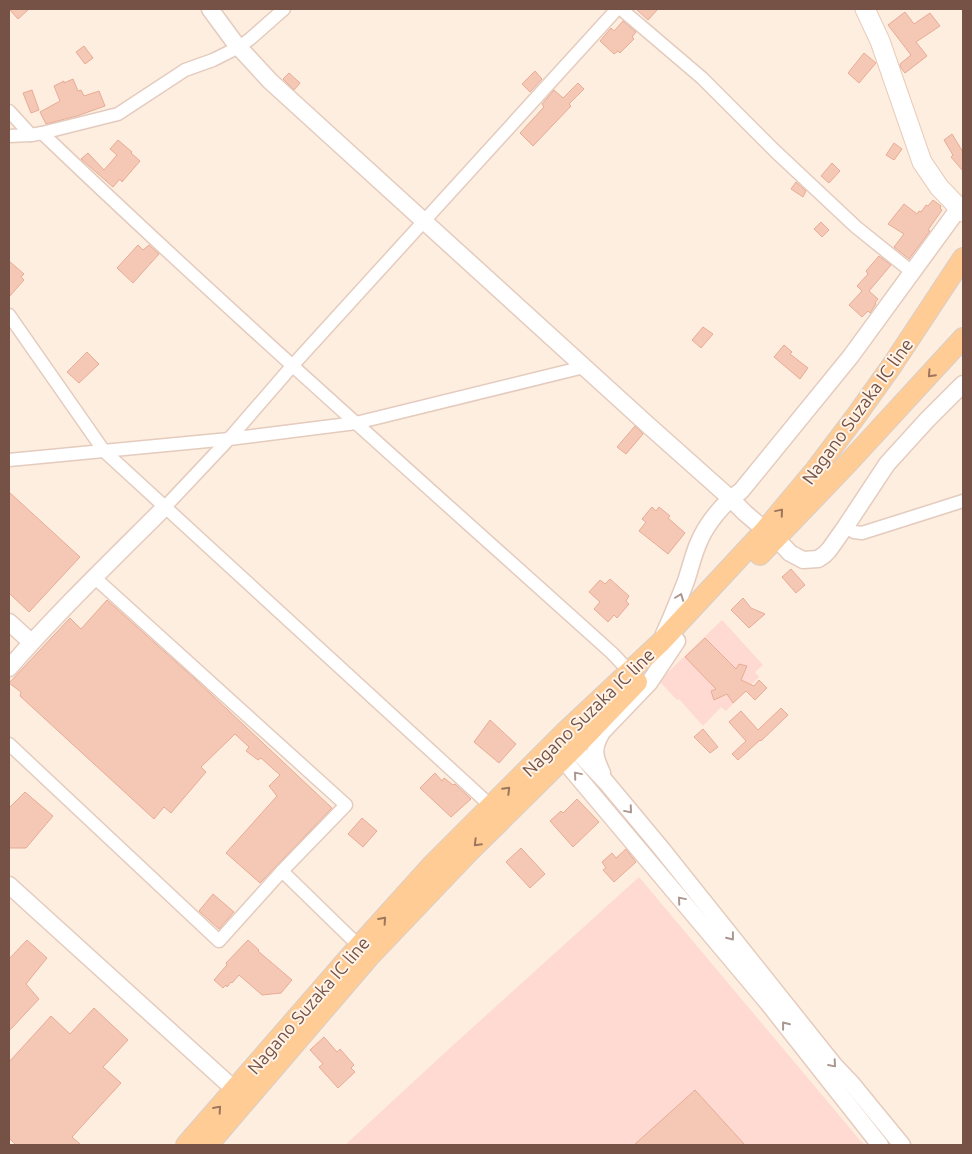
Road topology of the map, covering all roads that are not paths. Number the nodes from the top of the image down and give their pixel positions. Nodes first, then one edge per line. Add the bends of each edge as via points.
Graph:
1 (210, 9) edge
2 (284, 9) edge
3 (617, 9) edge
4 (621, 9) edge
5 (865, 9) edge
6 (239, 47) junction
7 (9, 111) edge
8 (36, 134) junction
9 (9, 136) edge
10 (962, 206) edge
11 (425, 221) junction
12 (963, 258) edge
13 (912, 272) junction
14 (9, 315) edge
15 (963, 338) edge
16 (293, 365) junction
17 (584, 367) junction
18 (963, 384) edge
19 (356, 423) junction
20 (228, 439) junction
21 (104, 451) junction
22 (9, 460) edge
23 (730, 498) junction
24 (963, 501) edge
25 (165, 507) junction
26 (846, 526) junction
27 (771, 534) junction
28 (94, 577) junction
29 (9, 622) edge
30 (669, 641) junction
31 (31, 642) junction
32 (9, 668) edge
33 (630, 672) junction
34 (9, 744) edge
35 (565, 749) junction
36 (606, 782) junction
37 (491, 806) junction
38 (282, 871) junction
39 (9, 885) edge
40 (359, 946) junction
41 (235, 1090) junction
42 (186, 1145) edge
43 (208, 1145) edge
44 (880, 1145) edge
45 (902, 1145) edge

1 - 6 street
2 - 6 street
3 - 11 street
4 - 13 street via 702,78 856,227
5 - 10 main road via 880,41 922,162 939,187
6 - 8 street via 186,70 118,114
6 - 11 street via 270,81
7 - 8 street
8 - 9 street
8 - 16 street
10 - 13 street
11 - 16 street
11 - 17 street
27 -> 12 main road, Nagano Suzaka IC line via 898,356
13 - 23 street via 851,356 741,491
14 - 21 street
15 -> 27 main road, Nagano Suzaka IC line
16 - 19 street
16 - 20 street
17 - 19 street
17 - 23 street
18 - 26 street via 887,464
19 - 20 street
19 - 33 street
20 - 21 street
20 - 25 street
21 - 22 street
21 - 25 street
23 - 27 street
30 -> 23 street via 677,604 698,544 710,522
24 - 26 street via 862,533
25 - 28 street
25 - 37 street
26 - 27 street via 829,550 818,560 811,561 796,557
27 - 30 main road, Nagano Suzaka IC line
28 - 31 street
28 - 38 street via 346,805
29 - 31 street
30 - 33 main road, Nagano Suzaka IC line
30 - 35 main road, Nagano Suzaka IC line
30 - 36 street via 649,682 598,739 594,752
31 - 32 street
33 - 35 main road, Nagano Suzaka IC line
34 - 38 street via 218,942
35 - 36 street
37 -> 35 main road, Nagano Suzaka IC line
35 -> 43 main road, Nagano Suzaka IC line via 369,957
44 -> 35 street
36 -> 45 street
40 -> 37 main road, Nagano Suzaka IC line
38 - 40 street
39 - 41 street
40 - 41 main road, Nagano Suzaka IC line
42 -> 41 main road, Nagano Suzaka IC line

